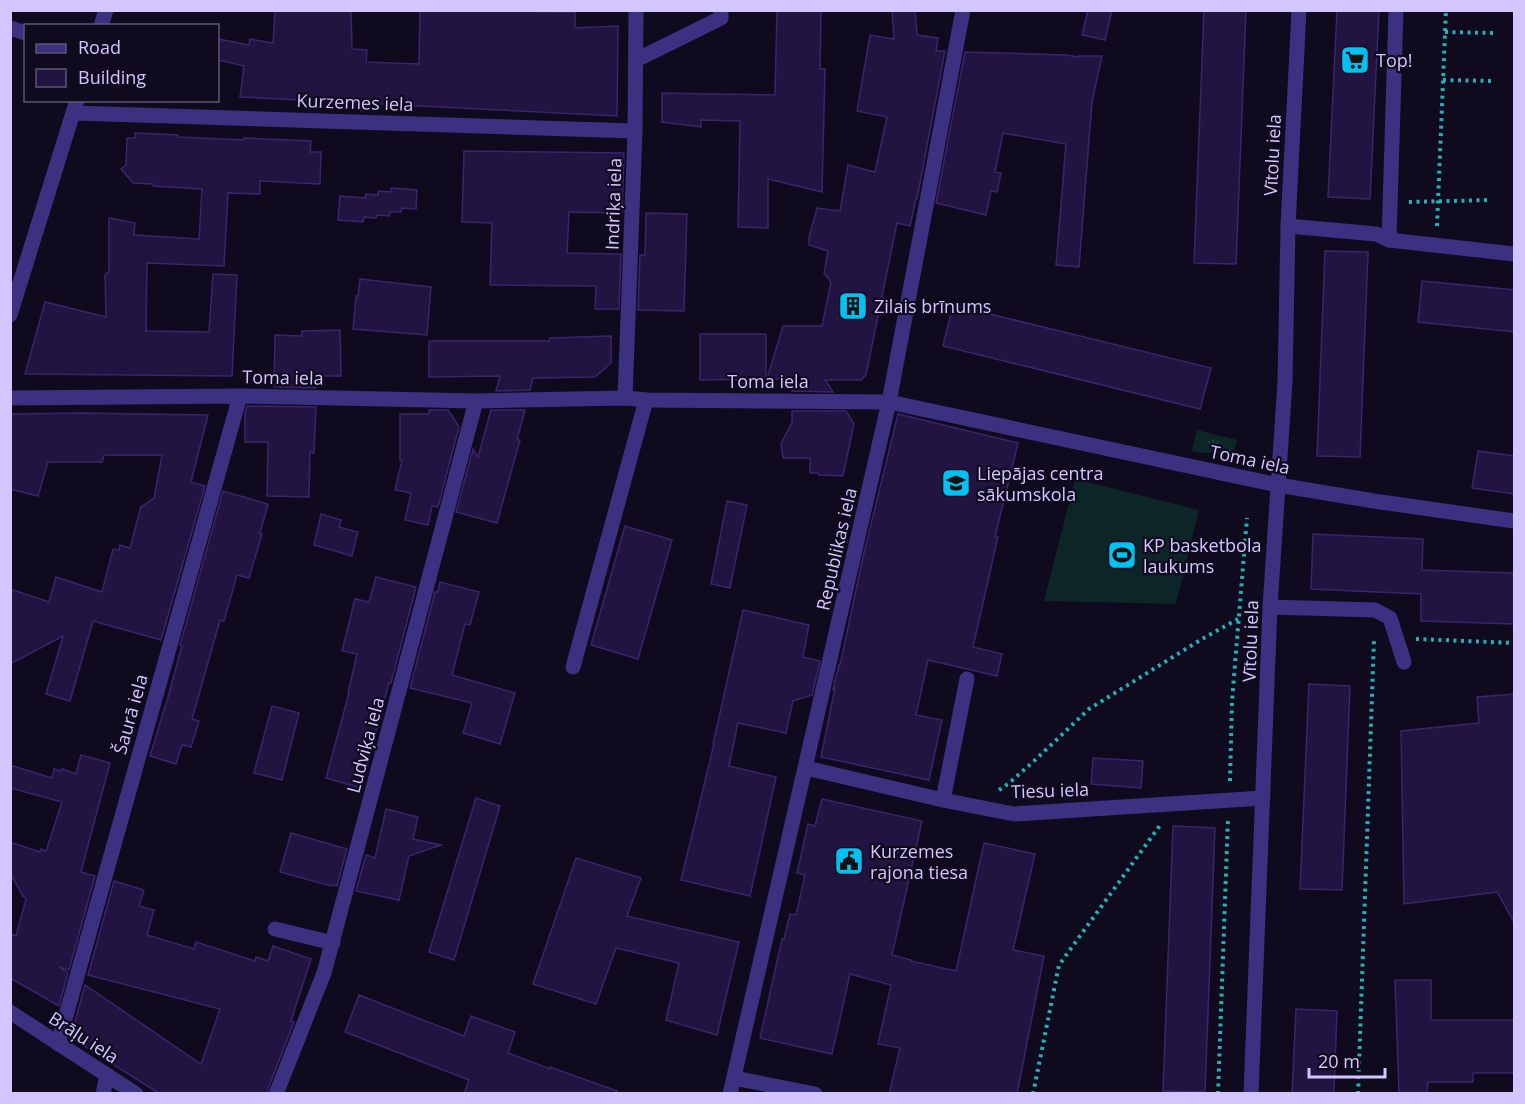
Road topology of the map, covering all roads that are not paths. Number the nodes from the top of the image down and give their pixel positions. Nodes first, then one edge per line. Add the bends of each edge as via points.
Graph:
1 (636, 10) edge
2 (721, 10) edge
3 (963, 10) edge
4 (1299, 10) edge
5 (1396, 10) edge
6 (636, 60) junction
7 (76, 107) edge
8 (635, 131) junction
9 (1288, 226) junction
10 (1389, 240) junction
11 (1515, 254) edge
12 (10, 315) edge
13 (240, 396) junction
14 (10, 398) edge
15 (625, 398) junction
16 (646, 400) junction
17 (476, 401) junction
18 (889, 402) junction
19 (1278, 485) junction
20 (1515, 521) edge
21 (1270, 607) junction
22 (1404, 662) dead end
23 (573, 667) dead end
24 (967, 679) dead end
25 (806, 768) junction
26 (1263, 798) junction
27 (943, 800) junction
28 (275, 929) dead end
29 (333, 943) junction
30 (10, 1012) edge
31 (58, 1044) junction
32 (107, 1075) junction
33 (734, 1078) junction
34 (104, 1094) edge
35 (136, 1094) edge
36 (276, 1094) edge
37 (730, 1094) edge
38 (815, 1094) edge
39 (1251, 1094) edge

1 - 6 street, Indriķa iela
2 - 6 street via 721,18
3 - 18 street, Republikas iela
4 - 9 street, Vītolu iela
5 - 10 street
6 - 8 street, Indriķa iela
7 - 8 street, Kurzemes iela
7 - 12 street
8 - 15 street, Indriķa iela
9 - 10 street via 1377,234
9 - 19 street, Vītolu iela via 1285,382
10 - 11 street
13 - 14 street, Toma iela
13 - 17 street, Toma iela
13 - 31 street, Šaurā iela
15 - 16 street, Toma iela
15 - 17 street, Toma iela
16 - 18 street, Toma iela
16 - 23 street
17 - 29 street, Ludviķa iela
18 - 19 street, Toma iela
18 - 25 street, Republikas iela
19 - 20 street, Toma iela
19 - 21 street, Vītolu iela
21 - 22 street via 1375,610 1390,618
21 - 26 street, Vītolu iela
24 - 27 street
25 - 27 street, Tiesu iela
25 - 33 street, Republikas iela
26 - 27 street, Tiesu iela via 1014,814
26 - 39 street, Vītolu iela
28 - 29 street
29 - 36 street, Ludviķa iela
30 - 31 street, Brāļu iela
31 - 32 street, Brāļu iela
32 - 34 street
32 - 35 street, Brāļu iela
33 - 37 street, Republikas iela
33 - 38 street

